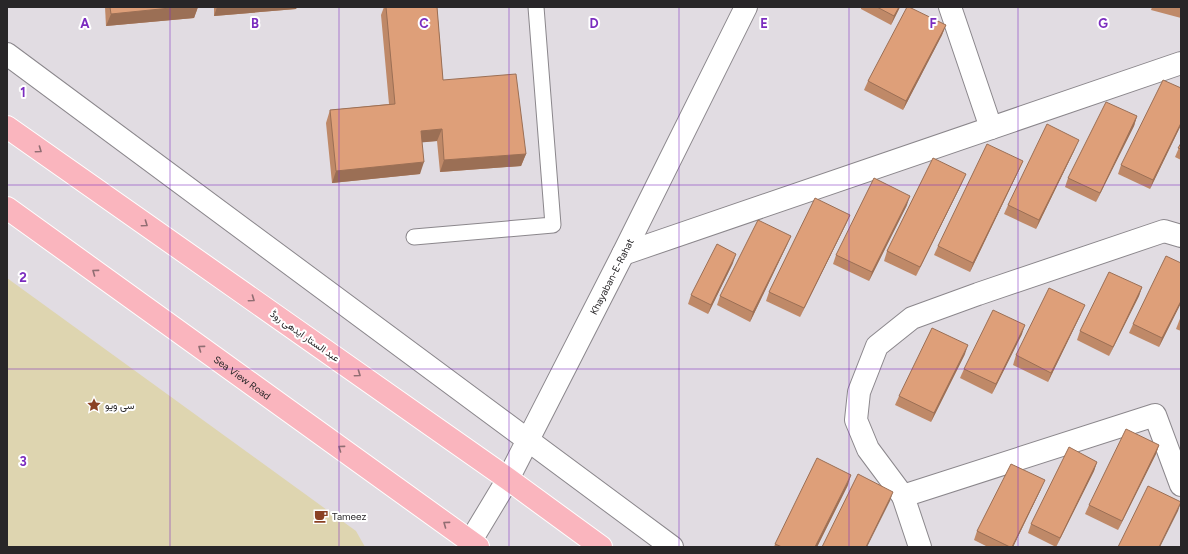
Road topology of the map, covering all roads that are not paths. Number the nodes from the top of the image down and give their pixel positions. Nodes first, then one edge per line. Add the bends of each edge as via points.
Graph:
1 (536, 7) edge
2 (746, 7) edge
3 (950, 7) edge
4 (8, 55) edge
5 (1181, 63) edge
6 (7, 127) edge
7 (991, 128) junction
8 (7, 208) edge
9 (1181, 236) edge
10 (414, 237) dead end
11 (624, 254) junction
12 (528, 441) junction
13 (508, 479) junction
14 (1181, 485) edge
15 (903, 496) junction
16 (474, 545) edge
17 (601, 547) edge
18 (672, 547) edge
19 (920, 547) edge

1 - 10 lane via 553,225
2 - 11 street, Khayaban-E-Rahat
3 - 7 street
4 - 12 street
5 - 7 street
6 -> 13 main road, عبد الستار ایدھی روڈ
7 - 11 street
16 -> 8 main road, Sea View Road
9 - 15 street via 1164,231 978,294 912,318 876,346 859,392 856,420 868,449
11 - 12 street, Khayaban-E-Rahat
12 - 13 street, Khayaban-E-Rahat
12 - 18 street
13 - 16 street, Khayaban-E-Rahat
13 - 17 main road, عبد الستار ایدھی روڈ
14 - 15 street via 1156,415
15 - 19 street

